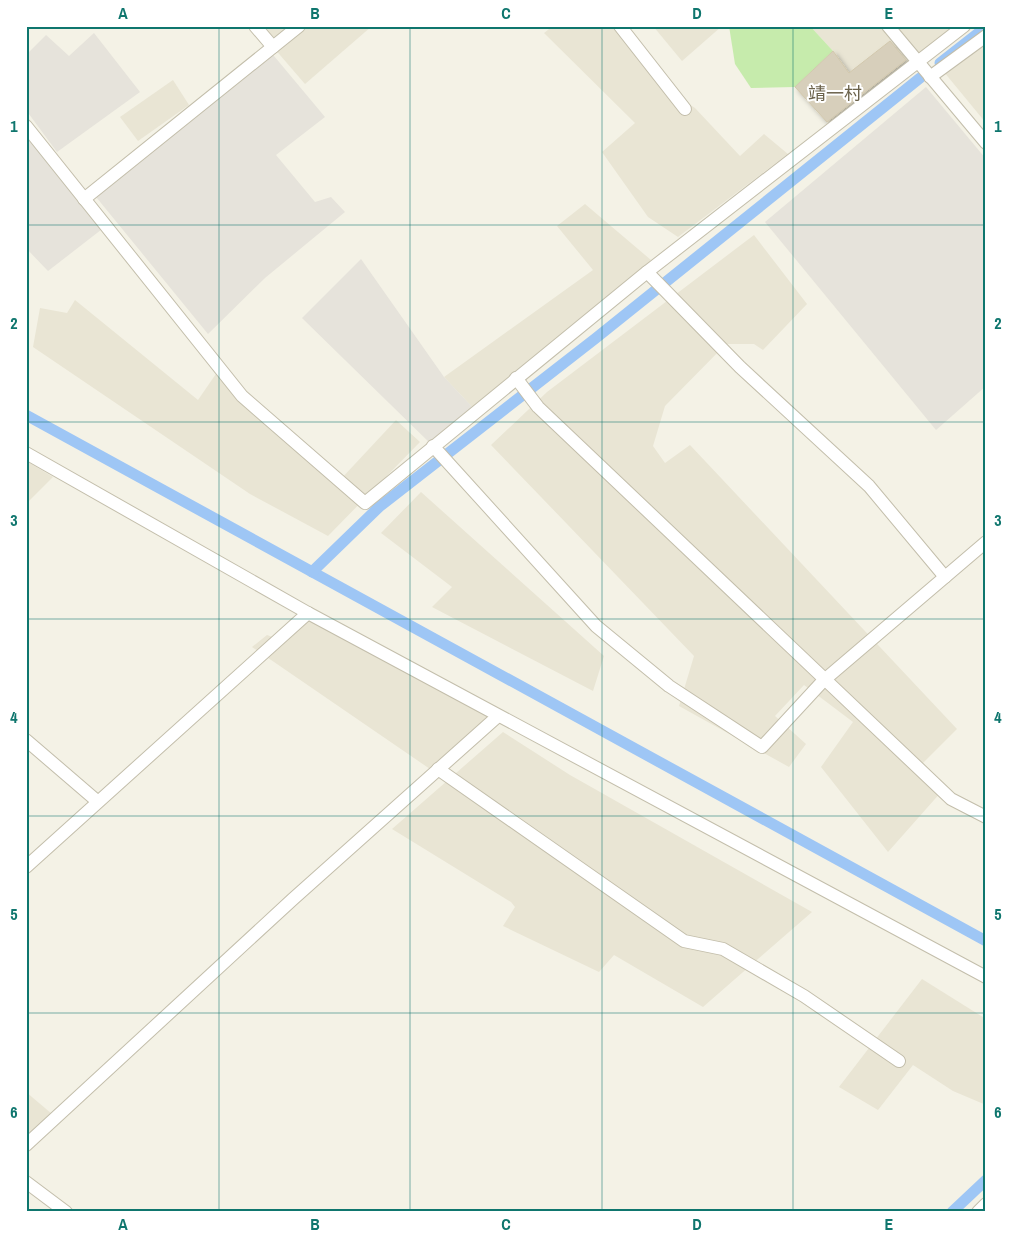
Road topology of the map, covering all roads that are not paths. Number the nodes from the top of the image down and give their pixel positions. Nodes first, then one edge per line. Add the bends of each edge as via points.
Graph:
1 (255, 26) edge
2 (299, 26) edge
3 (620, 26) edge
4 (888, 26) edge
5 (964, 26) edge
6 (986, 36) edge
7 (273, 47) junction
8 (918, 62) junction
9 (930, 77) junction
10 (685, 109) dead end
11 (26, 126) edge
12 (986, 143) edge
13 (84, 198) junction
14 (648, 272) junction
15 (516, 378) junction
16 (433, 446) junction
17 (26, 453) edge
18 (986, 542) edge
19 (945, 577) junction
20 (308, 613) junction
21 (825, 679) junction
22 (498, 716) junction
23 (26, 740) edge
24 (438, 769) junction
25 (97, 802) junction
26 (986, 817) edge
27 (26, 868) edge
28 (986, 977) edge
29 (899, 1061) dead end
30 (26, 1145) edge
31 (26, 1182) edge
32 (986, 1204) edge
33 (66, 1212) edge
34 (978, 1212) edge

1 - 7 street
2 - 7 street
3 - 10 street
4 - 8 street
5 - 8 street
6 - 9 street
7 - 13 street
8 - 9 street
8 - 14 street
9 - 12 street
11 - 13 street
13 - 16 street via 242,396 365,503
14 - 15 street
14 - 19 street via 740,367 869,486
15 - 16 street
15 - 21 street via 538,407
16 - 21 street via 596,626 670,686 762,747
17 - 20 street
18 - 19 street
19 - 21 street
20 - 22 street
20 - 25 street
21 - 26 street via 950,800
22 - 24 street
22 - 28 street via 696,819
23 - 25 street
24 - 29 street via 684,941 723,949 804,996
24 - 30 street
25 - 27 street
31 - 33 street
32 - 34 street

